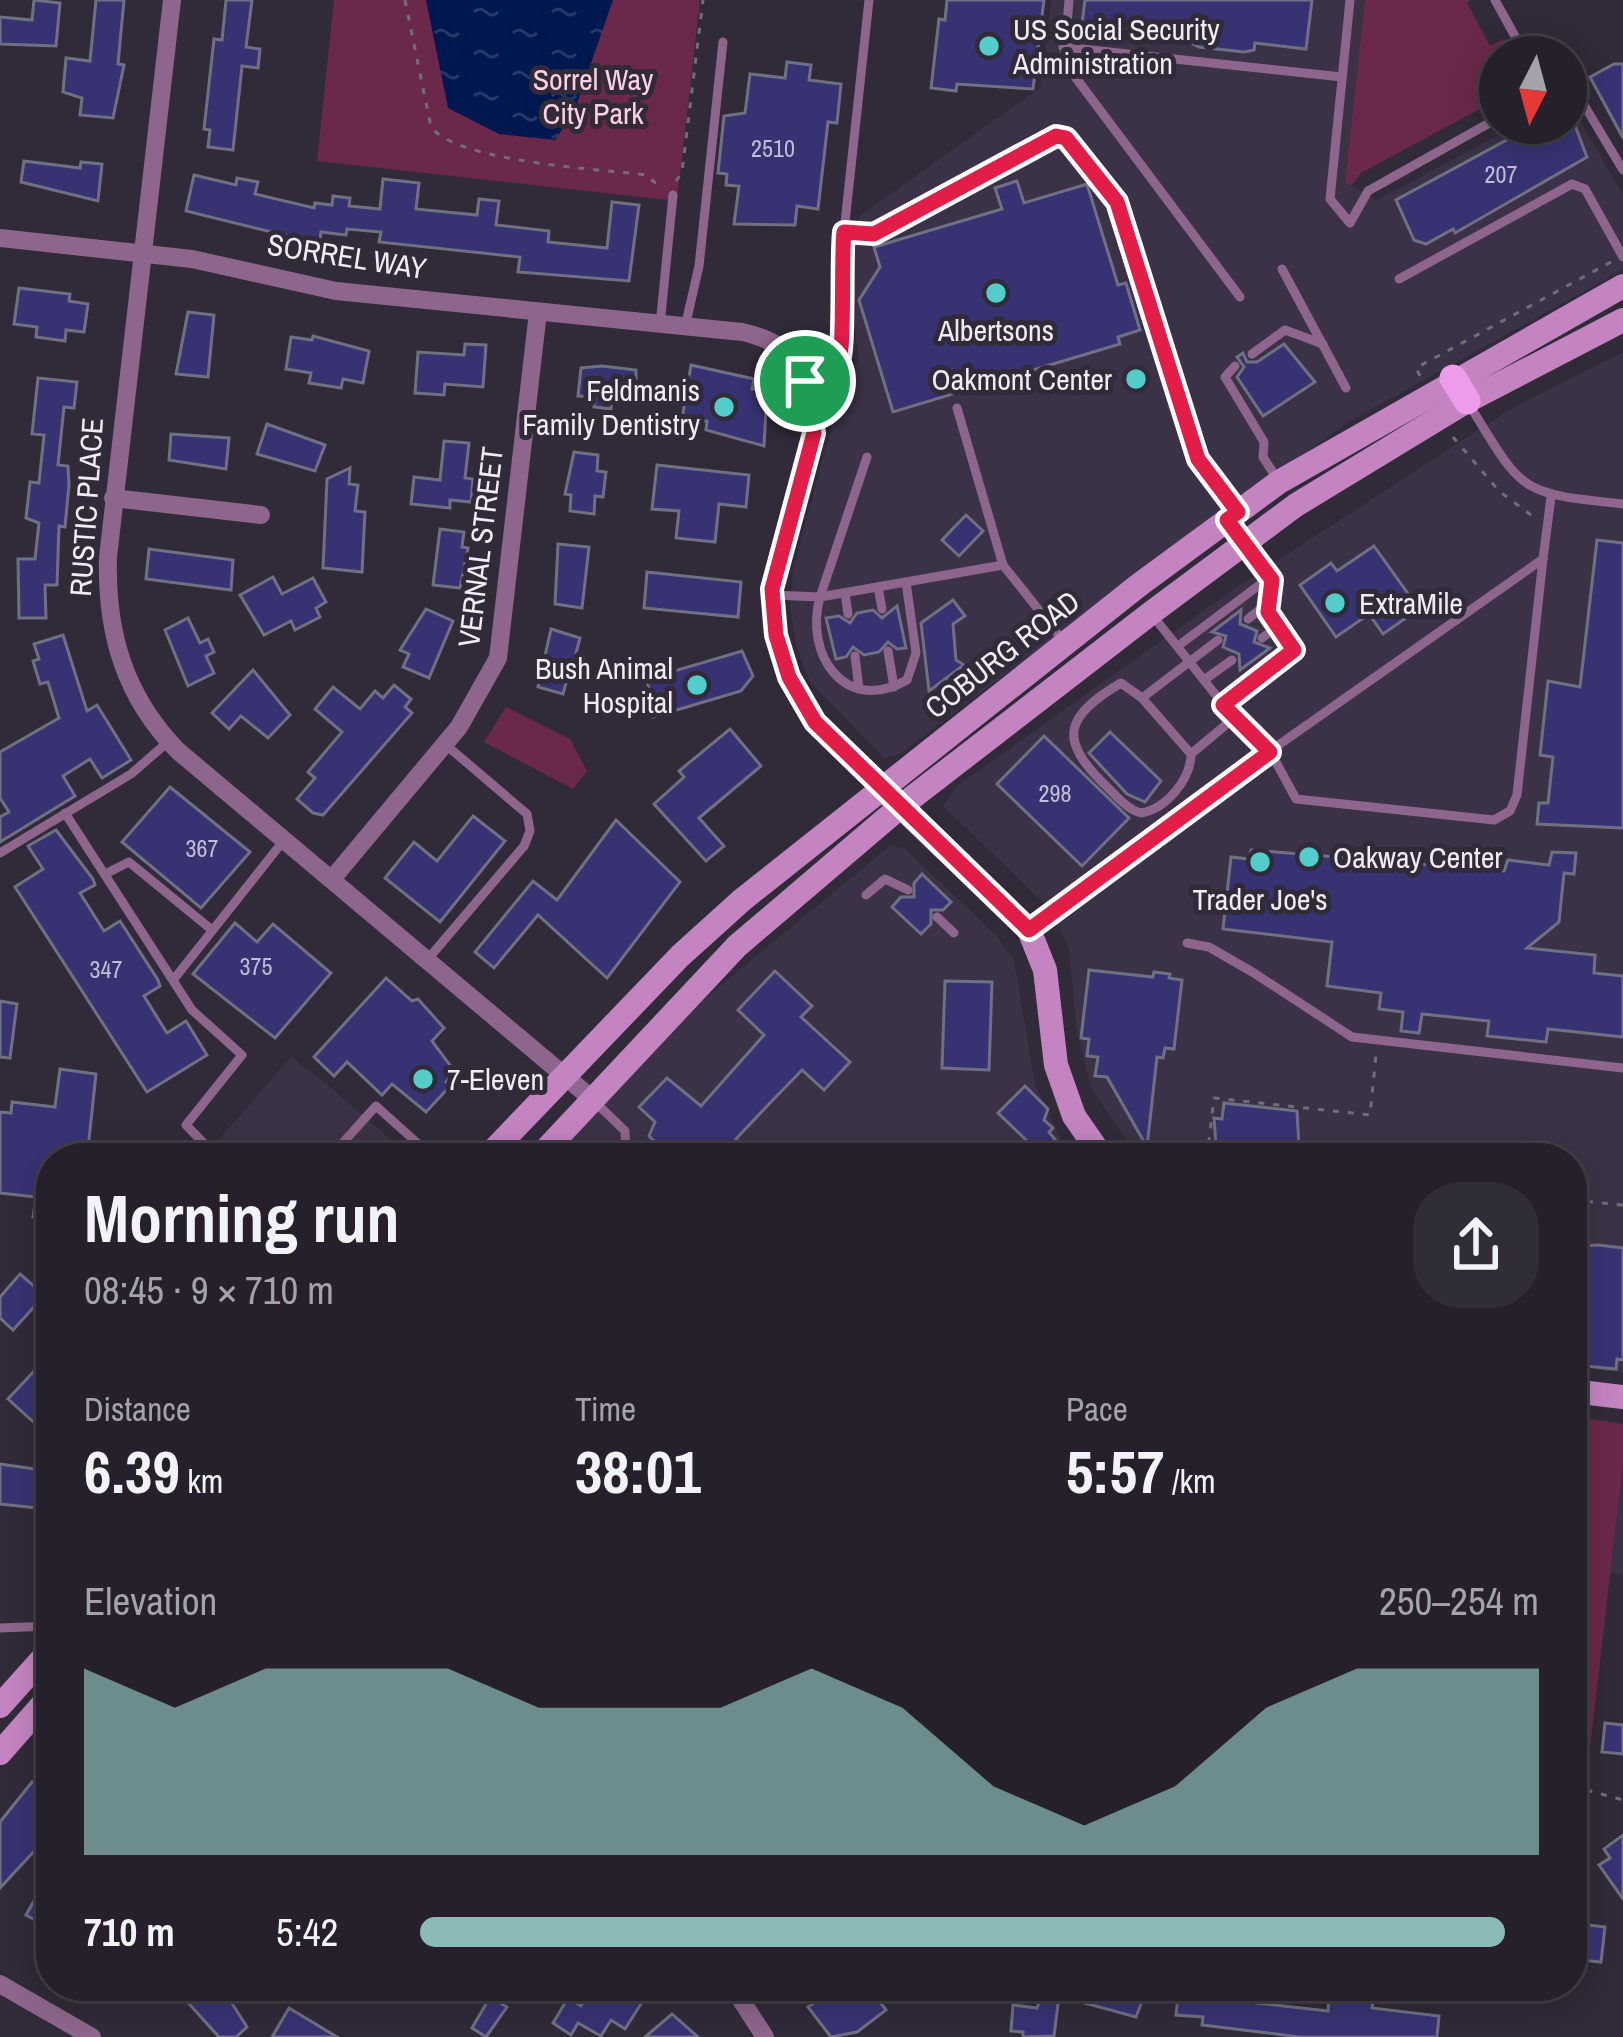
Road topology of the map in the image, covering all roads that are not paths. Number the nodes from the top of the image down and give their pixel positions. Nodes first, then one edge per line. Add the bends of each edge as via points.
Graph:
1 (172, 0) edge
2 (869, 0) edge
3 (1069, 0) edge
4 (1350, 0) edge
5 (1495, 0) edge
6 (1515, 36) edge
7 (723, 42) dead end
8 (1063, 47) junction
9 (1342, 77) junction
10 (1587, 110) edge
11 (1479, 129) edge
12 (1623, 170) edge
13 (673, 195) road end
14 (844, 232) junction
15 (0, 238) edge
16 (142, 253) junction
17 (1623, 256) edge
18 (1282, 269) dead end
19 (1399, 279) dead end
20 (1623, 286) edge
21 (1240, 297) dead end
22 (538, 312) junction
23 (1623, 320) edge
24 (660, 325) junction
25 (685, 327) junction
26 (1323, 344) junction
27 (1252, 354) dead end
28 (1235, 365) dead end
29 (805, 381) junction
30 (1346, 388) dead end
31 (1460, 390) junction
32 (957, 408) dead end
33 (867, 457) dead end
34 (1280, 482) junction
35 (1551, 497) junction
36 (113, 498) junction
37 (1623, 504) edge
38 (261, 515) dead end
39 (1233, 516) junction
40 (1244, 542) junction
41 (1543, 559) junction
42 (1003, 565) junction
43 (1270, 577) junction
44 (906, 582) junction
45 (878, 587) junction
46 (844, 593) junction
47 (772, 595) junction
48 (820, 597) junction
49 (1269, 602) junction
50 (882, 609) dead end
51 (1151, 613) junction
52 (848, 614) dead end
53 (1248, 619) dead end
54 (1278, 626) junction
55 (1262, 638) dead end
56 (1218, 640) dead end
57 (1065, 643) junction
58 (1178, 646) junction
59 (888, 651) dead end
60 (855, 656) dead end
61 (1232, 659) dead end
62 (1189, 661) junction
63 (1204, 680) junction
64 (894, 687) junction
65 (859, 689) junction
66 (1142, 698) junction
67 (1223, 705) junction
68 (1234, 718) junction
69 (169, 741) junction
70 (445, 744) junction
71 (1270, 752) junction
72 (1191, 754) junction
73 (881, 787) junction
74 (900, 807) junction
75 (65, 813) junction
76 (284, 840) junction
77 (0, 853) edge
78 (105, 874) junction
79 (332, 879) junction
80 (908, 890) dead end
81 (866, 895) dead end
82 (937, 917) dead end
83 (212, 930) junction
84 (1029, 930) junction
85 (954, 933) dead end
86 (1187, 943) dead end
87 (428, 959) junction
88 (173, 979) junction
89 (1623, 1068) edge
90 (566, 1076) junction
91 (591, 1098) junction
92 (203, 1143) edge
93 (343, 1143) edge
94 (417, 1143) edge
95 (501, 1143) edge
96 (551, 1143) edge
97 (625, 1143) edge
98 (1093, 1143) edge
99 (1587, 1393) edge
100 (1623, 1397) edge
101 (36, 1627) edge
102 (0, 1628) edge
103 (36, 1666) edge
104 (0, 1706) edge
105 (36, 1712) edge
106 (0, 1753) edge
107 (0, 1984) edge
108 (742, 2001) edge
109 (92, 2037) edge
110 (765, 2037) edge

1 - 16 street, RUSTIC PLACE
2 - 14 lane
3 - 8 lane
4 - 9 lane
5 - 6 lane
7 - 25 lane
8 - 9 lane
8 - 21 lane via 1064,62
9 - 11 lane via 1330,203 1350,223 1368,191
10 - 12 lane
13 - 24 lane
14 - 29 lane via 842,356
14 - 39 lane via 874,234 1063,136 1117,202 1198,459
15 - 16 street, SORREL WAY
16 - 22 street, SORREL WAY via 323,290
16 - 36 street, RUSTIC PLACE
17 - 19 lane via 1583,186 1572,184
18 - 26 lane
20 - 31 main road, COBURG ROAD
22 - 24 street, SORREL WAY
22 - 70 street, VERNAL STREET via 502,643 483,692
23 - 31 main road, COBURG ROAD
24 - 25 street, SORREL WAY
25 - 29 street, SORREL WAY via 763,339
26 - 27 lane via 1285,330
26 - 30 lane
28 - 34 lane via 1225,376
29 - 47 street via 814,433
31 - 34 main road, COBURG ROAD via 1427,394
31 - 35 lane via 1510,473
31 - 40 main road, COBURG ROAD via 1441,417
32 - 42 lane
33 - 48 lane
34 - 39 main road, COBURG ROAD
35 - 37 lane
35 - 41 lane
36 - 38 street
36 - 69 street, RUSTIC PLACE via 110,630 130,684
39 - 40 lane
39 - 57 main road, COBURG ROAD
40 - 43 lane
40 - 51 main road, COBURG ROAD
41 - 71 lane
41 - 71 lane via 1517,796 1505,816 1296,799
42 - 44 lane
42 - 57 lane
43 - 49 lane
43 - 58 lane
44 - 45 lane
44 - 64 lane via 916,659
45 - 46 lane
45 - 50 lane
46 - 48 lane
46 - 52 lane
47 - 48 lane
47 - 73 street via 779,648 803,706
48 - 65 lane via 825,668
49 - 53 lane
49 - 54 lane
51 - 58 lane
51 - 74 main road, COBURG ROAD
54 - 55 lane
54 - 67 lane via 1293,653
56 - 62 lane
57 - 73 main road, COBURG ROAD
58 - 62 lane
59 - 64 lane
60 - 65 lane
61 - 63 lane
62 - 63 lane
62 - 66 lane
63 - 67 lane
64 - 65 lane
66 - 72 lane
66 - 72 lane via 1118,684 1079,718 1075,755 1141,813 1186,777
67 - 68 lane
68 - 71 lane
68 - 72 lane
69 - 75 lane
69 - 76 street, RUSTIC PLACE
70 - 79 street, VERNAL STREET
70 - 87 lane via 523,810 530,831
71 - 84 lane
73 - 74 main road
73 - 90 main road, COBURG ROAD via 686,951
74 - 84 main road
74 - 91 main road, COBURG ROAD via 737,946
75 - 77 lane
75 - 78 lane
76 - 79 street, RUSTIC PLACE
76 - 83 lane
78 - 83 lane via 129,862
78 - 88 lane
79 - 87 street, RUSTIC PLACE
80 - 81 lane via 889,879
82 - 85 lane
83 - 88 lane
84 - 98 main road via 1046,970 1056,1065
86 - 89 lane via 1209,947 1352,1037
87 - 90 street, RUSTIC PLACE
88 - 92 lane via 196,1015 242,1055 186,1125
90 - 91 street, RUSTIC PLACE
90 - 95 main road, COBURG ROAD
91 - 96 main road, COBURG ROAD
91 - 97 lane via 625,1131
93 - 94 lane via 376,1106
99 - 100 main road
101 - 102 lane
103 - 104 main road
105 - 106 main road
107 - 109 street
108 - 110 street

